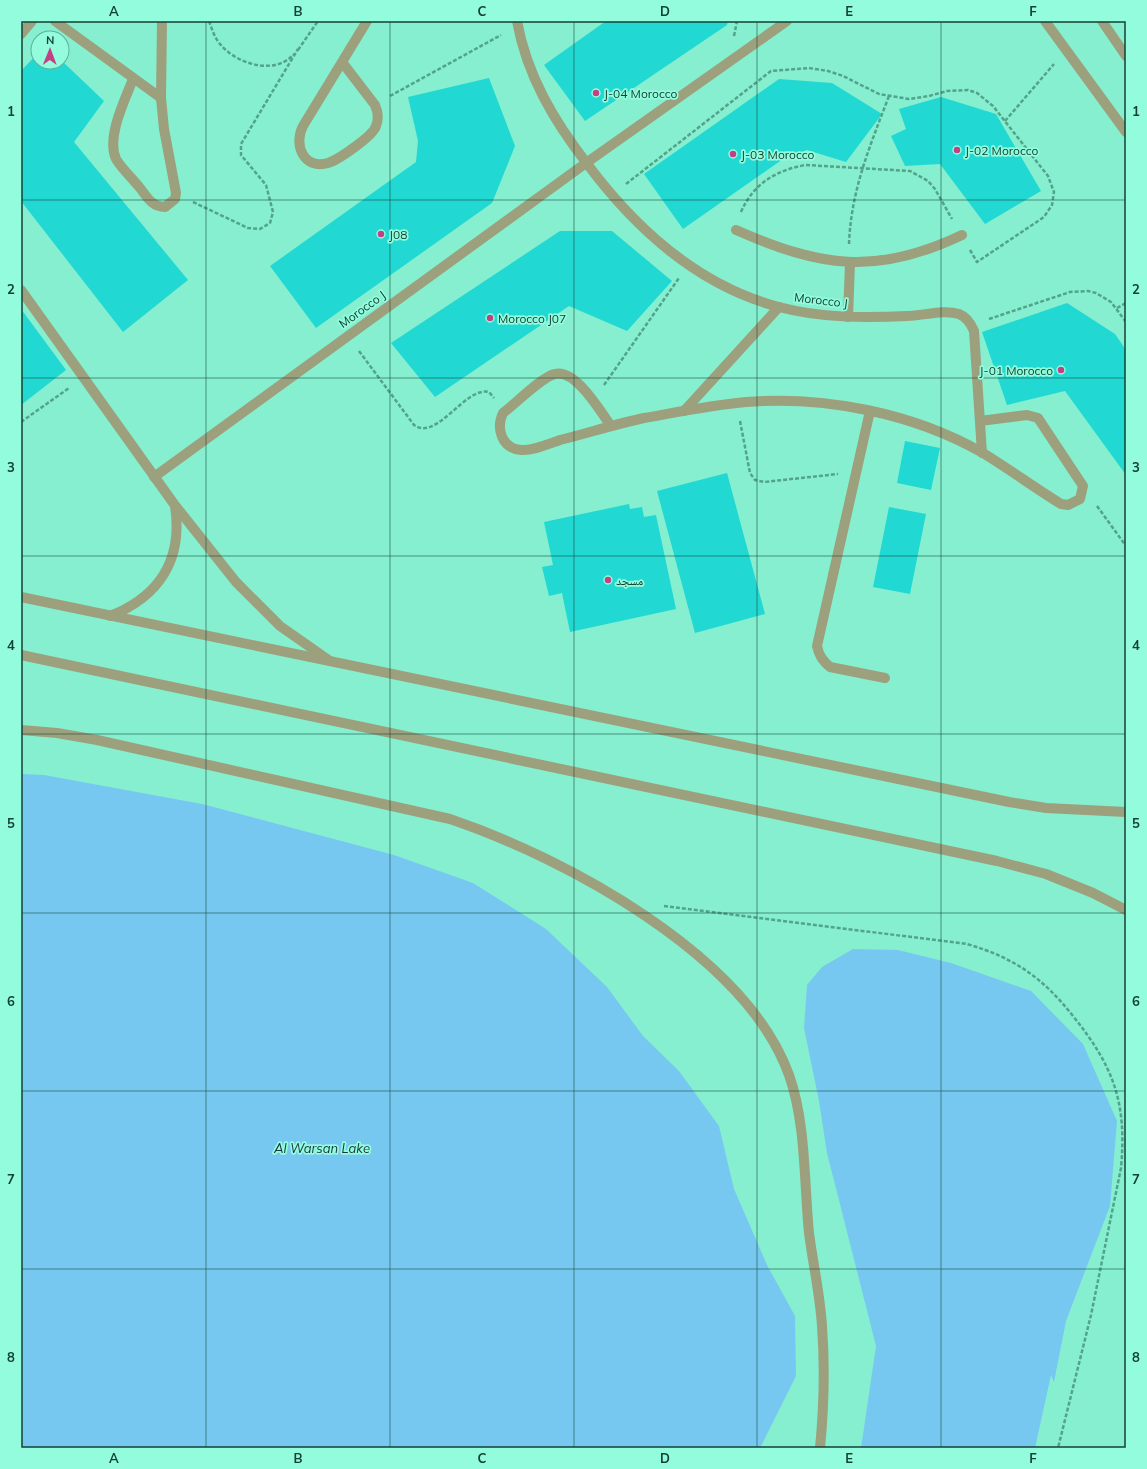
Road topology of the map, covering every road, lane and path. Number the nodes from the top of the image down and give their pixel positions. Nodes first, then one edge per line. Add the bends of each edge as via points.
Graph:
1 (32, 21) edge
2 (55, 21) edge
3 (162, 21) edge
4 (209, 21) edge
5 (318, 21) edge
6 (367, 21) edge
7 (787, 21) edge
8 (1045, 21) edge
9 (1102, 21) edge
10 (517, 24) edge
11 (21, 34) edge
12 (298, 49) junction
13 (1066, 50) junction
14 (1126, 56) edge
15 (342, 62) junction
16 (133, 79) junction
17 (888, 96) junction
18 (162, 98) junction
19 (375, 105) junction
20 (1005, 121) junction
21 (1126, 132) edge
22 (586, 163) junction
23 (862, 168) junction
24 (176, 193) junction
25 (611, 196) junction
26 (736, 230) joint
27 (962, 236) junction
28 (850, 263) junction
29 (688, 265) junction
30 (21, 290) edge
31 (1126, 303) edge
32 (779, 307) junction
33 (1117, 308) junction
34 (848, 317) junction
35 (1126, 322) edge
36 (971, 325) junction
37 (348, 336) junction
38 (84, 377) junction
39 (592, 402) junction
40 (737, 403) junction
41 (684, 411) junction
42 (870, 411) junction
43 (504, 413) junction
44 (980, 421) junction
45 (21, 422) edge
46 (611, 426) junction
47 (982, 453) junction
48 (855, 472) junction
49 (154, 476) junction
50 (1083, 486) junction
51 (174, 504) junction
52 (1126, 546) edge
53 (21, 597) edge
54 (110, 616) junction
55 (21, 655) edge
56 (330, 661) junction
57 (885, 678) dead end
58 (21, 730) edge
59 (1126, 812) edge
60 (660, 905) dead end
61 (1126, 910) edge
62 (820, 1448) edge
63 (1058, 1448) edge

1 - 11 street
2 - 16 street
3 - 18 street
4 - 12 path via 212,32 228,52 253,64 273,65 291,57
5 - 12 path
6 - 15 street
7 - 22 street, Morocco J
8 - 13 street
9 - 14 street
10 - 19 path
10 - 22 street, Morocco J via 526,59 537,87 563,133
12 - 24 path via 239,149 266,185 273,212 270,223 260,229 248,228
13 - 20 path
13 - 21 street
15 - 19 street
15 - 19 street via 298,134 301,153 317,164 327,164 335,160 372,133 378,119
16 - 18 street
16 - 24 street via 115,129 113,143 116,158 154,204 165,207 175,199
17 - 20 path via 909,98 968,90 986,99
17 - 23 path
17 - 25 path via 828,71 809,68 771,71
18 - 24 street
20 - 27 path via 1051,180 1054,192 1052,205 1044,217 977,262
22 - 25 street, Morocco J
22 - 37 street, Morocco J
23 - 26 path via 806,165 775,174 752,192 739,216
23 - 27 path via 910,171 928,181
23 - 28 path via 852,206
25 - 29 street, Morocco J via 634,221
26 - 28 street via 803,255
27 - 28 street via 922,253 874,262
28 - 34 street
29 - 32 street, Morocco J via 747,296
29 - 39 path
30 - 38 street
31 - 33 path
32 - 34 street, Morocco J
32 - 41 street
33 - 35 path
33 - 36 path via 1096,293 1079,291
34 - 36 street, Morocco J via 913,316 953,312 967,319
36 - 44 street via 974,332
37 - 43 path via 418,428 423,430 432,426 484,391 493,396
37 - 49 street, Morocco J
38 - 45 path
38 - 49 street
39 - 43 street via 574,378 567,374 554,374
39 - 46 street
40 - 41 street
40 - 42 street via 808,402
40 - 48 path via 750,473 755,480 764,482
41 - 46 street
42 - 47 street via 928,429
42 - 48 street
43 - 46 street via 499,429 502,437 512,448 520,450 528,450
44 - 47 street
44 - 50 street via 1027,415 1038,418
47 - 50 street via 1061,504 1068,505 1080,499
48 - 57 street via 817,646 819,654 830,667
49 - 51 street
50 - 52 path
51 - 54 street via 176,540 165,573 155,588 142,600
51 - 56 street via 257,605 280,626
53 - 54 street
54 - 56 street
55 - 61 street via 997,861 1046,874 1093,892
56 - 59 street via 1008,802 1046,808
58 - 62 street via 97,740 450,819 528,850 621,900 661,927 716,973 769,1033 781,1054 795,1098 822,1325 824,1403
60 - 63 path via 968,944 1005,957 1042,981 1089,1035 1112,1076 1119,1098 1123,1145 1121,1168 1091,1315

